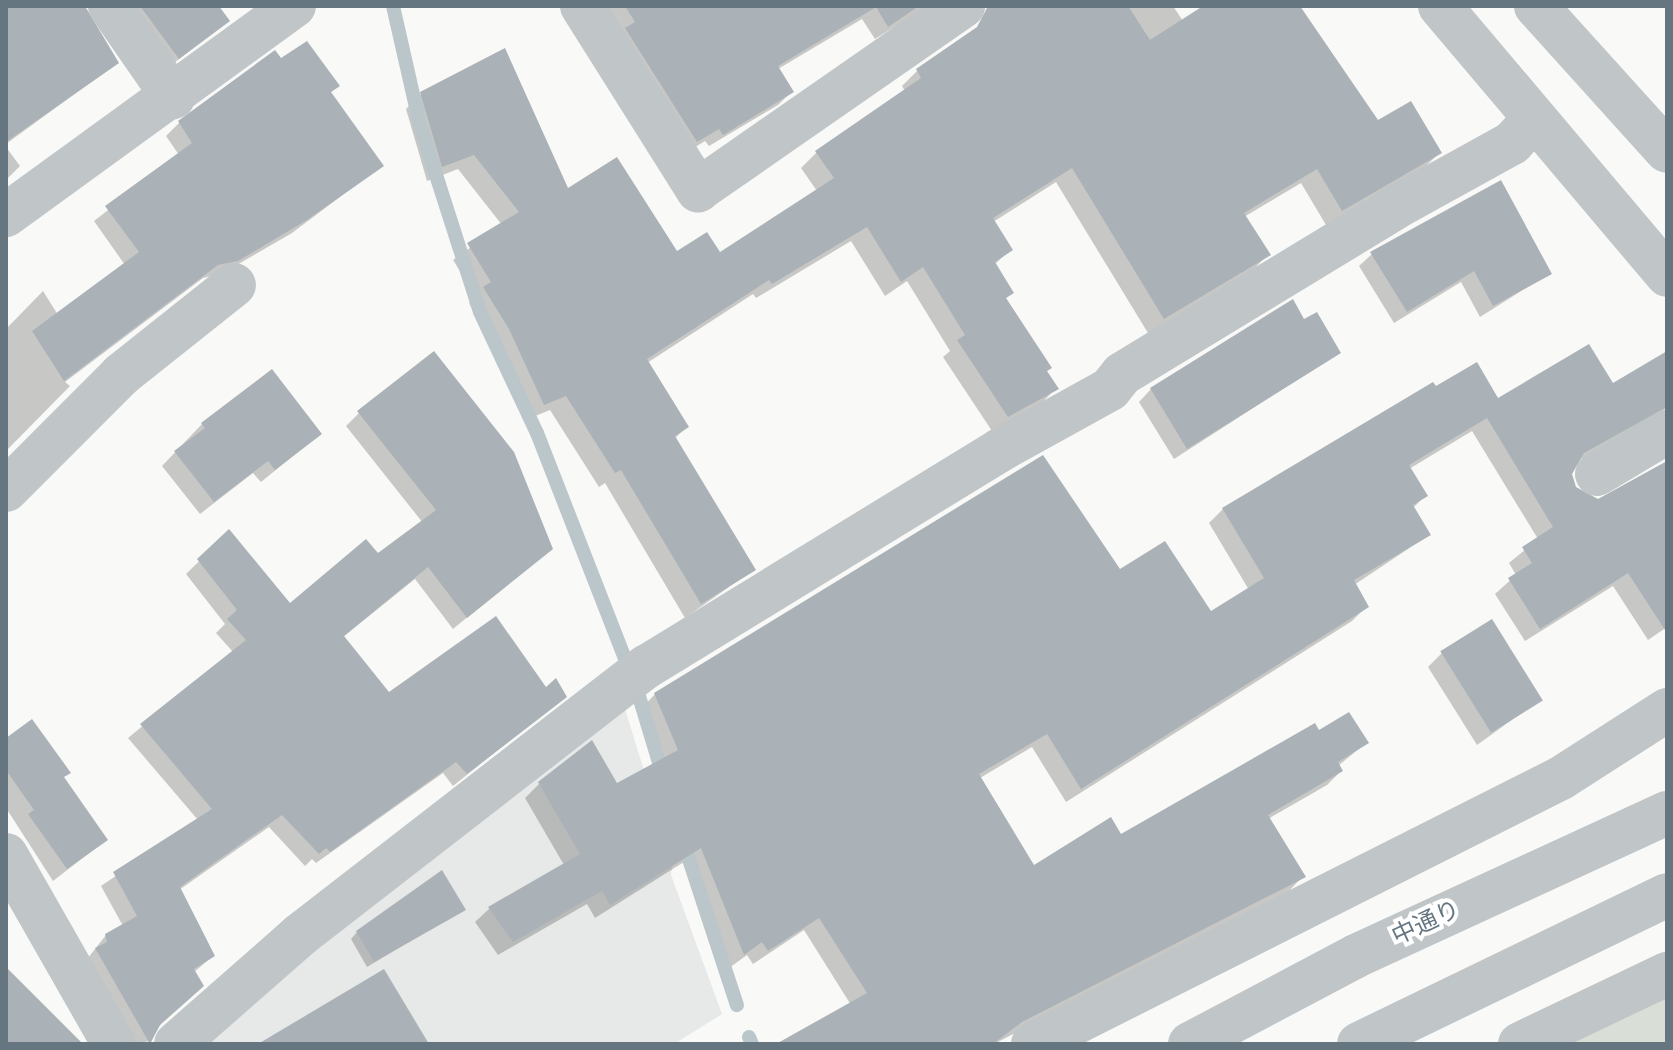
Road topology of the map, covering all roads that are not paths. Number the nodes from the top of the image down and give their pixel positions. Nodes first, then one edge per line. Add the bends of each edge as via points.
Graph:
1 (110, 6) edge
2 (294, 6) edge
3 (582, 6) edge
4 (963, 6) edge
5 (1440, 6) edge
6 (1536, 6) edge
7 (173, 97) junction
8 (1534, 119) junction
9 (1667, 151) edge
10 (6, 215) edge
11 (1667, 275) edge
12 (234, 285) dead end
13 (1667, 432) edge
14 (1597, 474) dead end
15 (6, 490) edge
16 (1667, 710) edge
17 (1667, 813) edge
18 (6, 855) edge
19 (1667, 895) edge
20 (1667, 974) edge
21 (114, 1044) edge
22 (176, 1044) edge
23 (1033, 1044) edge
24 (1190, 1044) edge
25 (1359, 1044) edge
26 (1520, 1044) edge

1 - 7 street
2 - 7 street
3 - 4 street via 698,190
5 - 8 street
6 - 9 street
7 - 10 street
8 - 11 street
8 - 22 street via 1512,143 1407,201 1122,374 1110,389 1000,450 646,667 300,935
12 - 15 street via 122,374
13 - 14 street
16 - 23 street via 1561,778
17 - 24 street, 中通り via 1356,956
18 - 21 street via 45,932
19 - 25 street
20 - 26 street

